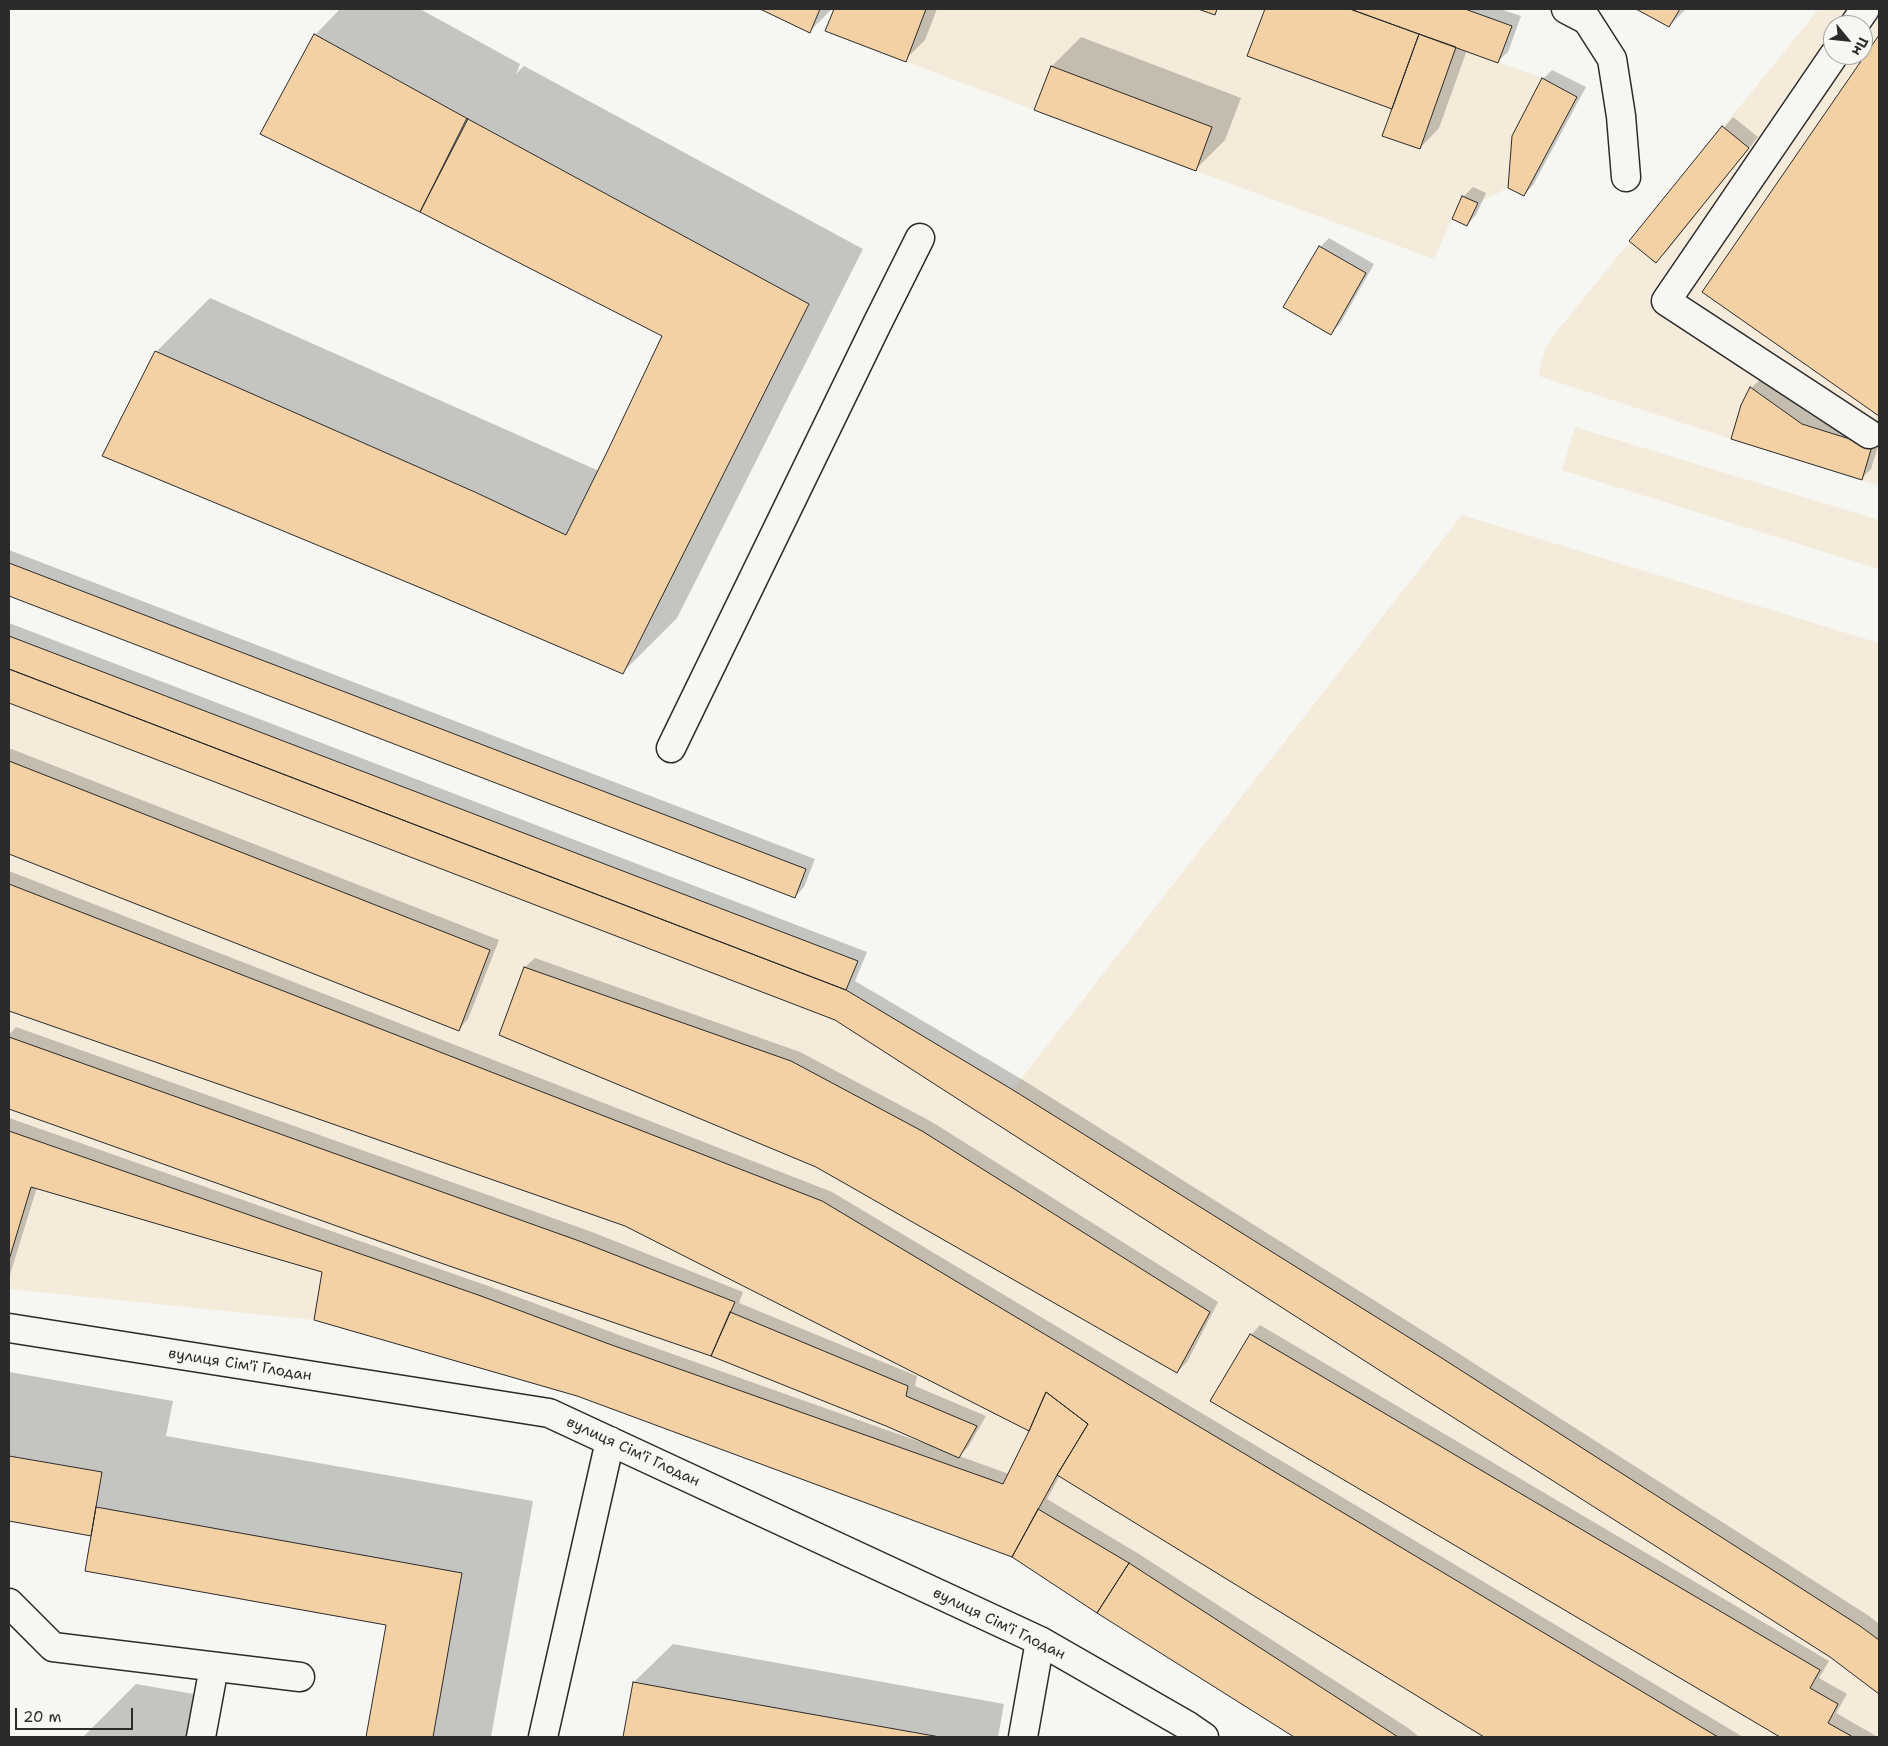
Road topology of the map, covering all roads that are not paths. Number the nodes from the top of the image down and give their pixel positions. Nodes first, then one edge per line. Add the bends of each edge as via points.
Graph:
1 (1566, 9) edge
2 (1827, 65) edge
3 (1626, 177) dead end
4 (920, 238) dead end
5 (1869, 434) dead end
6 (671, 748) dead end
7 (9, 1328) edge
8 (610, 1442) junction
9 (9, 1603) edge
10 (1040, 1641) junction
11 (214, 1667) junction
12 (300, 1677) dead end
13 (201, 1737) edge
14 (543, 1737) edge
15 (1022, 1737) edge
16 (1204, 1737) edge

1 - 3 street via 1587,20 1612,59
2 - 5 street via 1666,301
4 - 6 street
7 - 8 street, вулиця Сім'ї Глодан via 549,1413
8 - 10 street, вулиця Сім'ї Глодан
8 - 14 street
9 - 11 street via 54,1648
10 - 15 street
10 - 16 street, вулиця Сім'ї Глодан
11 - 12 street
11 - 13 street

